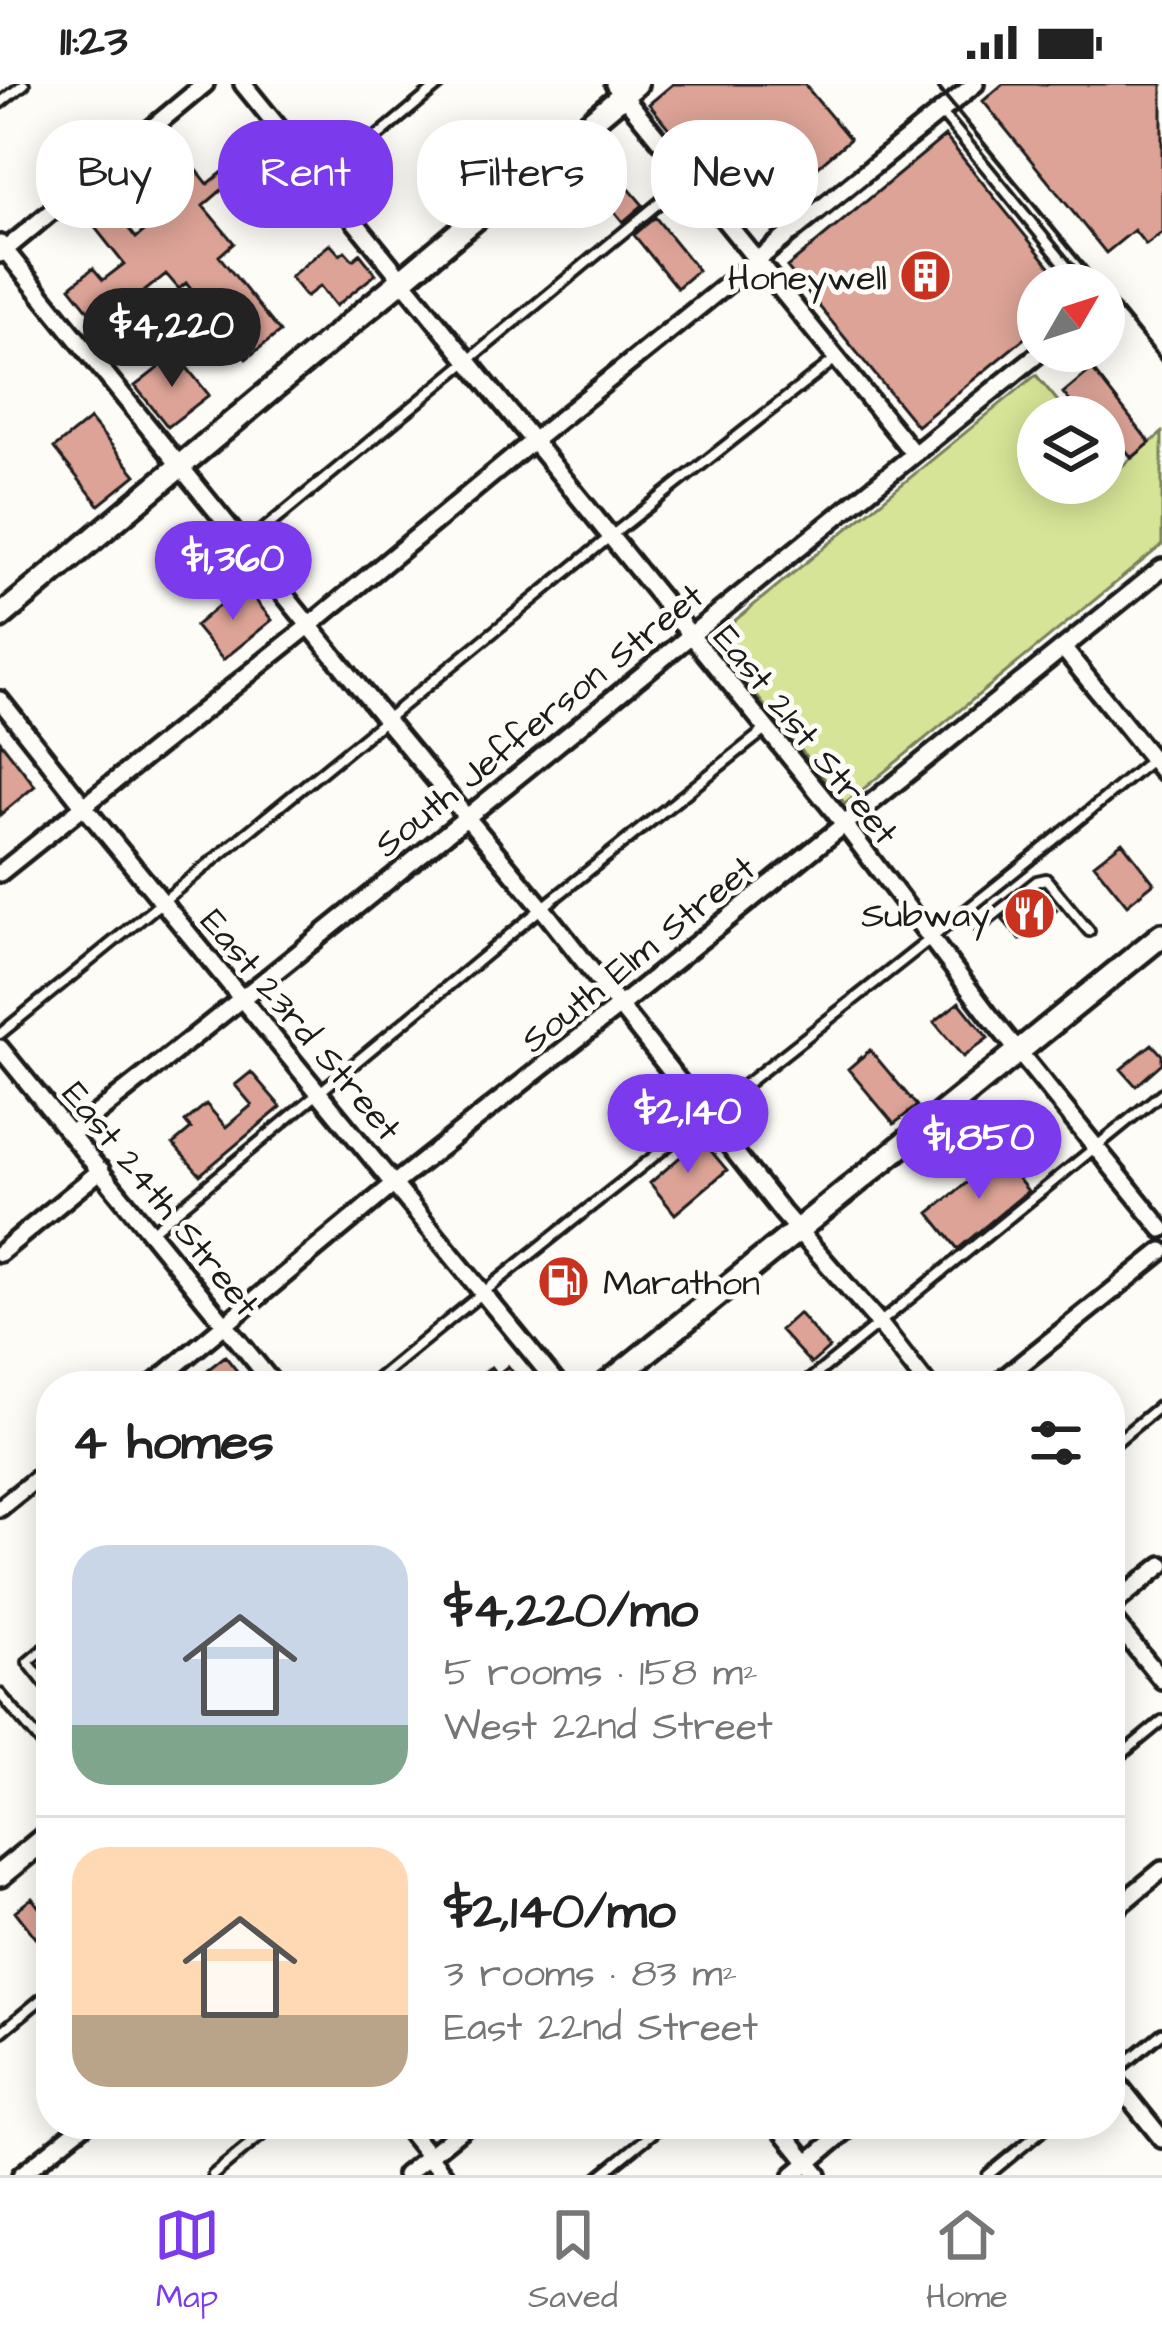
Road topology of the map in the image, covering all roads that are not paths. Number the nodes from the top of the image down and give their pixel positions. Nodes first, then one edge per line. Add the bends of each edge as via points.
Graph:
1 (24, 84) edge
2 (205, 84) edge
3 (243, 84) edge
4 (440, 84) edge
5 (975, 84) edge
6 (624, 88) edge
7 (0, 103) edge
8 (941, 112) junction
9 (272, 120) edge
10 (393, 123) edge
11 (651, 125) edge
12 (651, 209) edge
13 (360, 228) edge
14 (730, 228) edge
15 (2, 249) edge
16 (757, 261) junction
17 (1065, 264) edge
18 (403, 279) junction
19 (836, 358) junction
20 (469, 360) junction
21 (1017, 371) edge
22 (533, 441) junction
23 (914, 454) junction
24 (182, 468) junction
25 (611, 536) junction
26 (244, 545) junction
27 (1162, 568) edge
28 (0, 617) edge
29 (310, 625) junction
30 (689, 636) junction
31 (1063, 648) junction
32 (0, 700) edge
33 (385, 719) junction
34 (766, 730) junction
35 (1159, 760) edge
36 (83, 805) junction
37 (466, 815) junction
38 (844, 825) junction
39 (0, 873) edge
40 (161, 902) junction
41 (542, 908) junction
42 (979, 927) dead end
43 (1089, 931) dead end
44 (1162, 935) edge
45 (930, 938) junction
46 (242, 1000) junction
47 (618, 1007) junction
48 (0, 1034) edge
49 (0, 1048) edge
50 (1018, 1051) junction
51 (320, 1093) junction
52 (1162, 1094) edge
53 (706, 1116) junction
54 (72, 1133) junction
55 (1096, 1146) junction
56 (101, 1170) junction
57 (394, 1184) junction
58 (1162, 1229) edge
59 (799, 1230) junction
60 (152, 1232) junction
61 (1162, 1251) edge
62 (0, 1253) edge
63 (482, 1292) junction
64 (880, 1324) junction
65 (226, 1325) junction
66 (169, 1371) edge
67 (263, 1371) edge
68 (387, 1371) edge
69 (547, 1371) edge
70 (624, 1371) edge
71 (821, 1371) edge
72 (916, 1371) edge
73 (1013, 1371) edge
74 (1162, 1404) edge
75 (1125, 1435) edge
76 (36, 1479) edge
77 (0, 1508) edge
78 (1162, 1564) edge
79 (1125, 1597) edge
80 (1125, 1631) edge
81 (1162, 1680) edge
82 (0, 1694) edge
83 (1162, 1721) edge
84 (36, 1736) edge
85 (1125, 1752) edge
86 (36, 1845) edge
87 (1162, 1870) edge
88 (0, 1875) edge
89 (1125, 1900) edge
90 (36, 2003) edge
91 (0, 2033) edge
92 (1162, 2033) edge
93 (1125, 2063) edge
94 (1125, 2093) edge
95 (66, 2139) edge
96 (257, 2139) edge
97 (415, 2139) edge
98 (449, 2139) edge
99 (645, 2139) edge
100 (789, 2139) edge
101 (840, 2139) edge
102 (1032, 2139) edge
103 (1162, 2139) edge
104 (428, 2156) junction
105 (813, 2169) edge
106 (22, 2175) edge
107 (213, 2175) edge
108 (405, 2175) edge
109 (444, 2175) edge
110 (601, 2175) edge
111 (793, 2175) edge
112 (988, 2175) edge

1 - 7 lane
2 - 15 street
3 - 9 street, East 21st Street
4 - 10 lane
5 - 8 street
6 - 11 street
6 - 18 main road
8 - 16 street
8 - 17 lane
12 - 20 lane
13 - 18 street, East 21st Street
14 - 16 street
15 - 24 street
16 - 19 street
16 - 22 street
18 - 20 street, East 21st Street
18 - 24 main road
19 - 23 street
19 - 25 lane
20 - 22 street, East 21st Street
20 - 26 lane
21 - 23 street, South Jefferson Street
22 - 25 street, East 21st Street
22 - 29 street
23 - 30 street, South Jefferson Street
24 - 26 street
24 - 28 main road
25 - 30 street, East 21st Street
25 - 33 lane
26 - 29 street
27 - 31 street, South Elm Street
29 - 33 street
29 - 36 street
30 - 34 street, East 21st Street
30 - 37 street, South Jefferson Street
31 - 35 street
31 - 38 street, South Elm Street
32 - 36 street, East 23rd Street
33 - 37 street
33 - 40 lane
34 - 38 street, East 21st Street
34 - 41 lane
35 - 45 lane
36 - 39 street
36 - 40 street, East 23rd Street
37 - 41 street
37 - 46 street, South Jefferson Street
38 - 45 street, East 21st Street
38 - 47 street, South Elm Street
40 - 46 street, East 23rd Street
40 - 48 lane
41 - 47 street
41 - 51 lane
42 - 43 lane via 1046,879
44 - 50 main road
45 - 50 street, East 21st Street
45 - 53 lane
46 - 51 street, East 23rd Street
46 - 54 street, South Jefferson Street
47 - 53 street
47 - 57 street, South Elm Street
49 - 54 street, East 24th Street
50 - 55 street, East 21st Street
50 - 59 main road
51 - 57 street, East 23rd Street
51 - 60 lane
52 - 55 lane
53 - 59 street
53 - 63 lane
54 - 56 street, East 24th Street
55 - 58 street, East 21st Street
55 - 64 lane
56 - 60 street, East 24th Street
56 - 62 street
57 - 63 street, East 23rd Street
57 - 65 street, South Elm Street
59 - 64 street
59 - 70 main road
60 - 65 street, East 24th Street
61 - 73 street
63 - 68 lane
63 - 69 street, East 23rd Street
64 - 71 lane
64 - 72 street
65 - 66 street, South Elm Street
65 - 67 street, East 24th Street
74 - 75 lane
76 - 77 street
78 - 79 street
80 - 81 street
82 - 84 lane
83 - 85 lane
86 - 88 main road
87 - 89 street
90 - 91 lane
92 - 93 lane
94 - 103 street
95 - 106 street
96 - 107 lane
97 - 104 street
98 - 104 street
99 - 110 lane
100 - 105 street
101 - 105 street
102 - 112 lane
104 - 108 street
104 - 109 street
105 - 111 street

